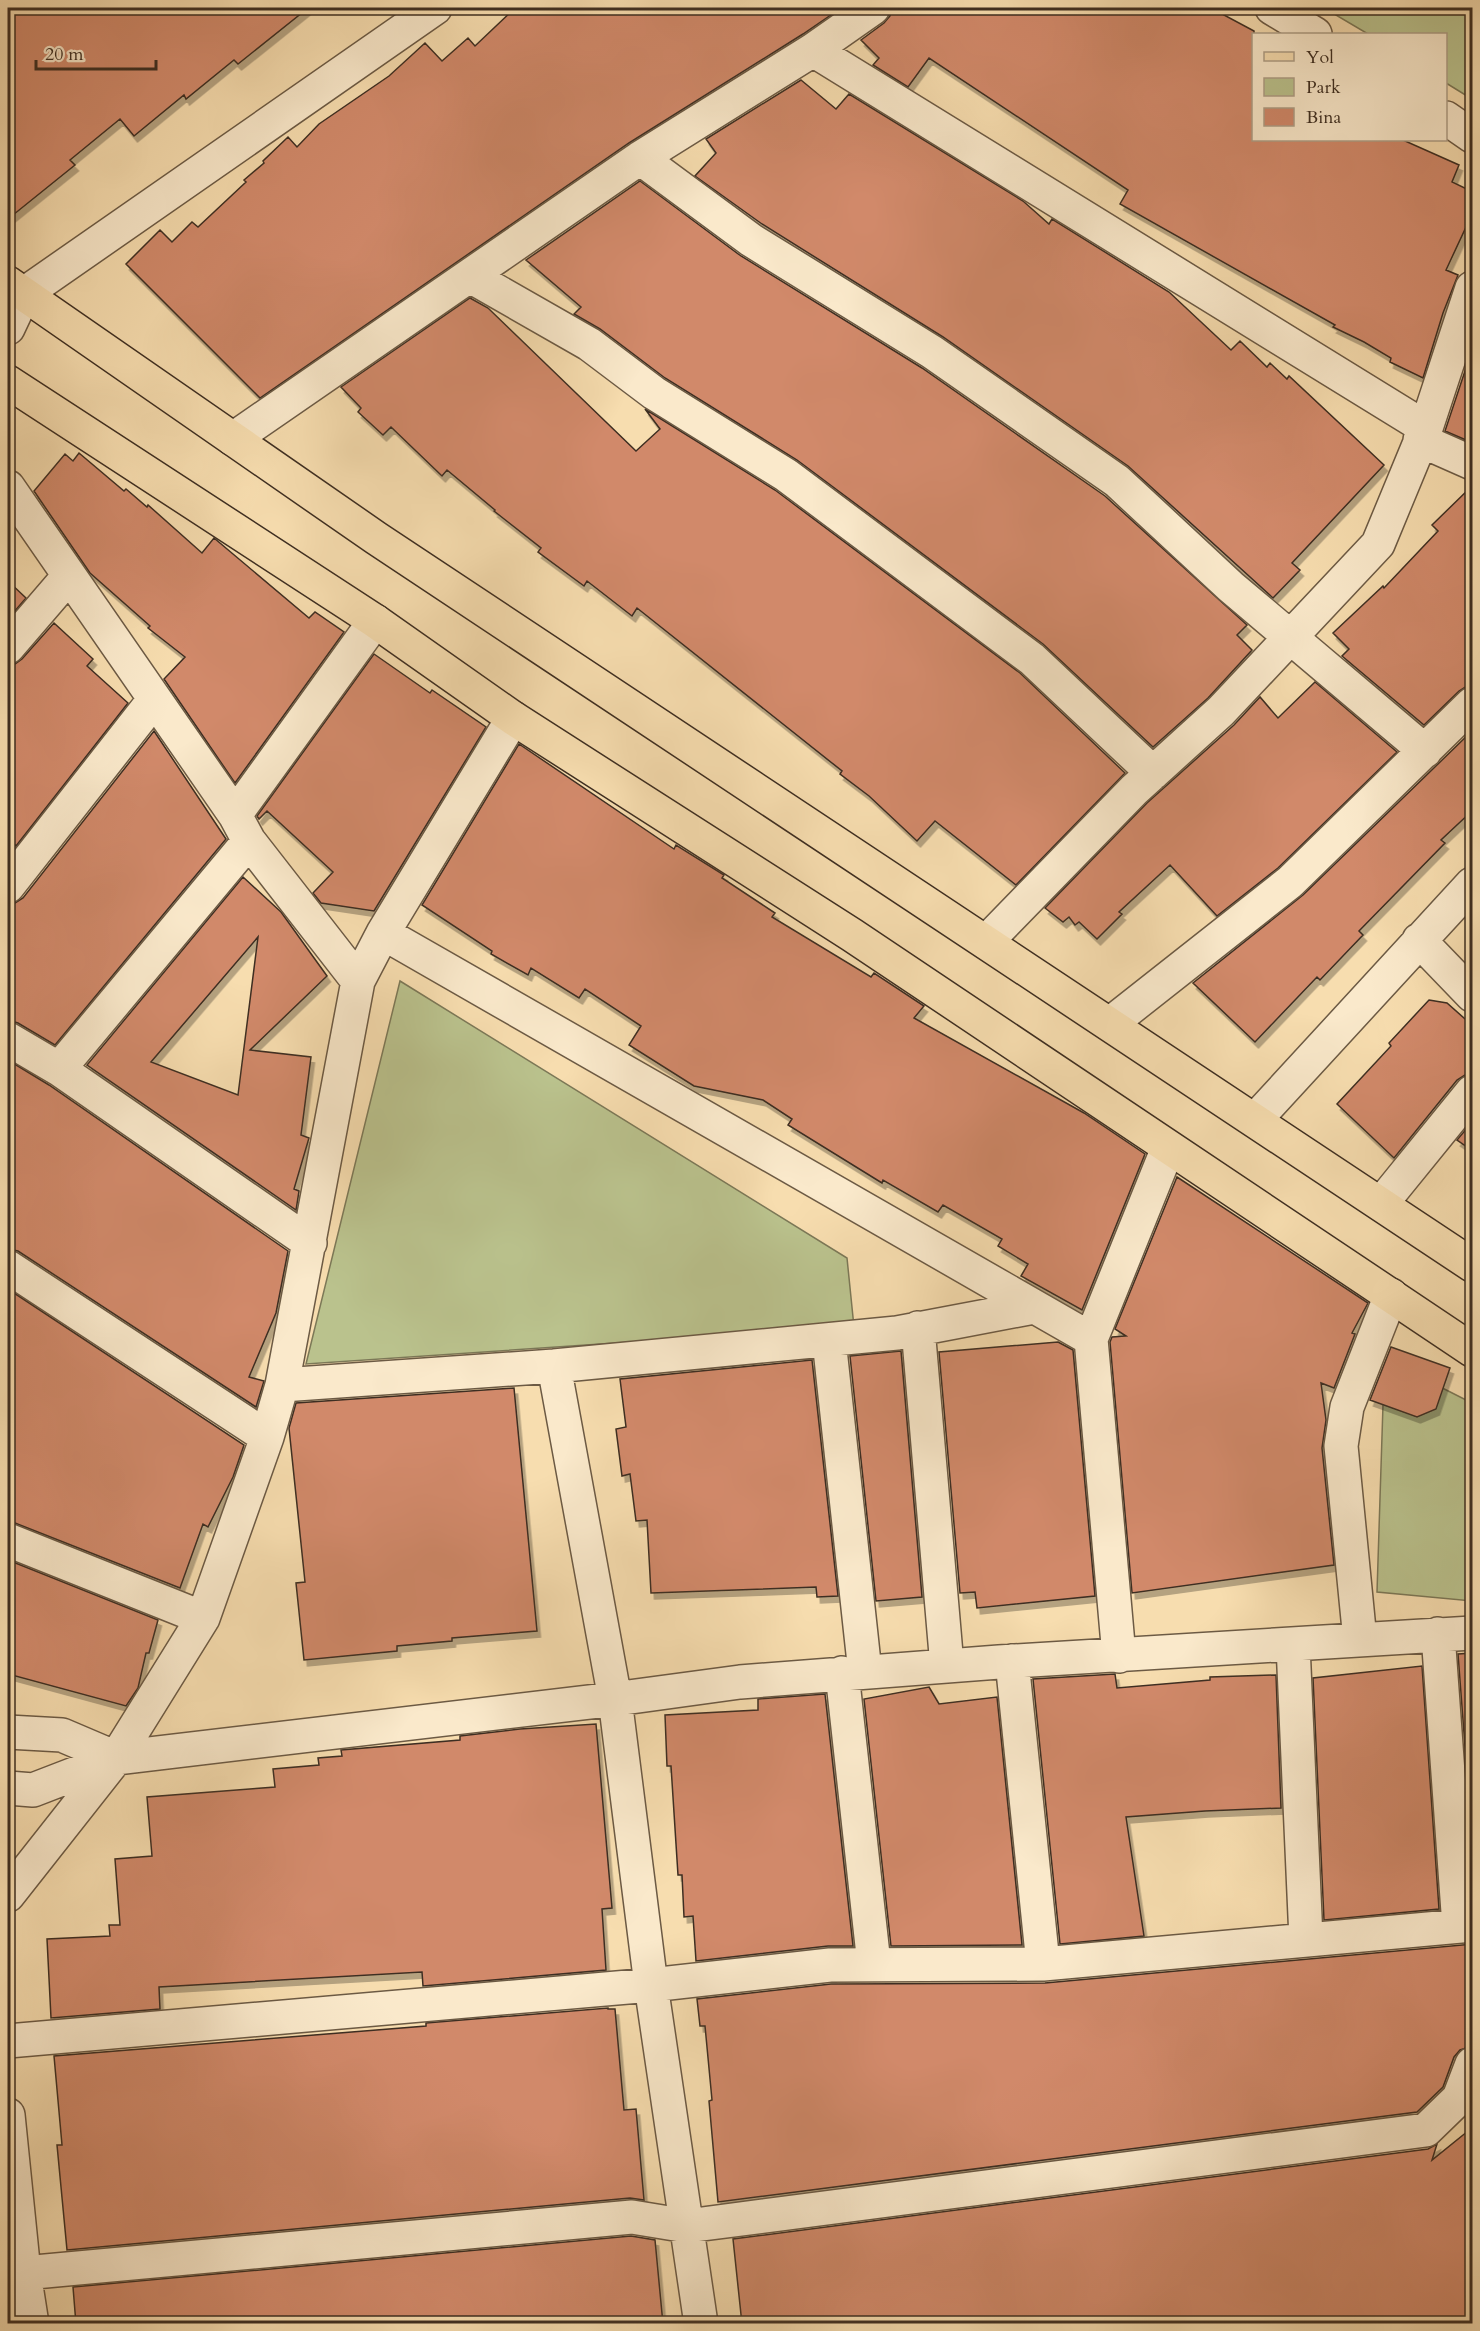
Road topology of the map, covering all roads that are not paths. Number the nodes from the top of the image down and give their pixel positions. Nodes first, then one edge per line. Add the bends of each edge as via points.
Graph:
1 (435, 8) edge
2 (873, 8) edge
3 (1272, 8) edge
4 (1313, 33) edge
5 (813, 50) junction
6 (1447, 119) edge
7 (1473, 136) edge
8 (640, 158) junction
9 (470, 276) junction
10 (1473, 288) edge
11 (16, 289) edge
12 (8, 328) edge
13 (8, 382) edge
14 (1423, 434) junction
15 (233, 439) junction
16 (1473, 463) edge
17 (8, 488) edge
18 (69, 576) junction
19 (375, 621) junction
20 (1289, 638) junction
21 (8, 647) edge
22 (154, 700) junction
23 (1473, 704) edge
24 (513, 718) junction
25 (1425, 751) junction
26 (1153, 773) junction
27 (242, 828) junction
28 (1473, 884) edge
29 (8, 886) edge
30 (382, 933) junction
31 (1419, 940) junction
32 (986, 942) junction
33 (358, 981) junction
34 (1473, 995) edge
35 (1110, 1024) junction
36 (8, 1039) edge
37 (59, 1069) junction
38 (1473, 1092) edge
39 (1255, 1120) junction
40 (1168, 1148) junction
41 (1381, 1204) junction
42 (310, 1243) junction
43 (1473, 1265) edge
44 (8, 1267) edge
45 (1391, 1295) junction
46 (1034, 1307) junction
47 (918, 1328) junction
48 (1091, 1339) junction
49 (829, 1340) junction
50 (1473, 1350) edge
51 (554, 1366) junction
52 (282, 1385) junction
53 (267, 1437) junction
54 (8, 1540) edge
55 (203, 1618) junction
56 (1473, 1633) edge
57 (1438, 1634) junction
58 (1360, 1640) junction
59 (1293, 1645) junction
60 (1119, 1656) junction
61 (1012, 1661) junction
62 (947, 1666) junction
63 (854, 1673) junction
64 (615, 1699) junction
65 (8, 1732) edge
66 (116, 1758) junction
67 (8, 1788) edge
68 (8, 1895) edge
69 (1466, 1926) edge
70 (1306, 1939) junction
71 (874, 1964) junction
72 (1042, 1964) junction
73 (651, 1985) junction
74 (8, 2041) edge
75 (1473, 2064) edge
76 (8, 2115) edge
77 (687, 2226) junction
78 (24, 2273) junction
79 (32, 2324) edge
80 (700, 2324) edge

1 - 11 street
2 - 5 street
3 - 4 street
5 - 8 street
5 - 14 street
6 - 7 street
8 - 9 street
8 - 20 street via 751,240 932,352 1117,481
9 - 15 street
9 - 26 street via 589,344 654,393 786,475 1032,659
10 - 14 street
11 - 12 street
11 - 15 main road
13 - 19 main road
14 - 16 street
14 - 20 street via 1378,544
15 - 32 main road
17 - 18 street
18 - 21 street
18 - 22 street
19 - 24 main road
19 - 27 street
20 - 25 street
20 - 26 street via 1221,711
22 - 27 street
22 - 29 street
23 - 25 street
24 - 30 street
24 - 40 main road via 852,935
25 - 35 street via 1290,882
26 - 32 street
27 - 33 street
27 - 37 street
28 - 31 street
30 - 33 street
30 - 46 street
31 - 34 street
31 - 39 street
32 - 35 main road
33 - 42 street
35 - 39 main road
36 - 37 street
37 - 42 street
38 - 41 street
39 - 41 main road
40 - 45 main road
40 - 48 street
41 - 43 main road
42 - 52 street
44 - 53 street
45 - 50 main road
45 - 58 street via 1347,1407 1341,1446
46 - 47 street
46 - 48 street
47 - 49 street
47 - 62 street
48 - 60 street
49 - 51 street
49 - 63 street
51 - 52 street
51 - 64 street
52 - 53 street
53 - 55 street
54 - 55 street
55 - 66 street
56 - 57 street
57 - 58 street
57 - 69 street
58 - 59 street
59 - 60 street
59 - 70 street
60 - 61 street
61 - 62 street
61 - 72 street
62 - 63 street
63 - 64 street via 740,1682
63 - 71 street
64 - 66 street
64 - 73 street
65 - 66 street via 62,1735
66 - 67 street via 33,1790
66 - 68 street
69 - 70 street
70 - 72 street
71 - 72 street
71 - 73 street via 830,1965
73 - 74 street
73 - 77 street
75 - 77 street via 1459,2098 1426,2130
76 - 78 street
77 - 78 street via 632,2217
77 - 80 street
78 - 79 street

